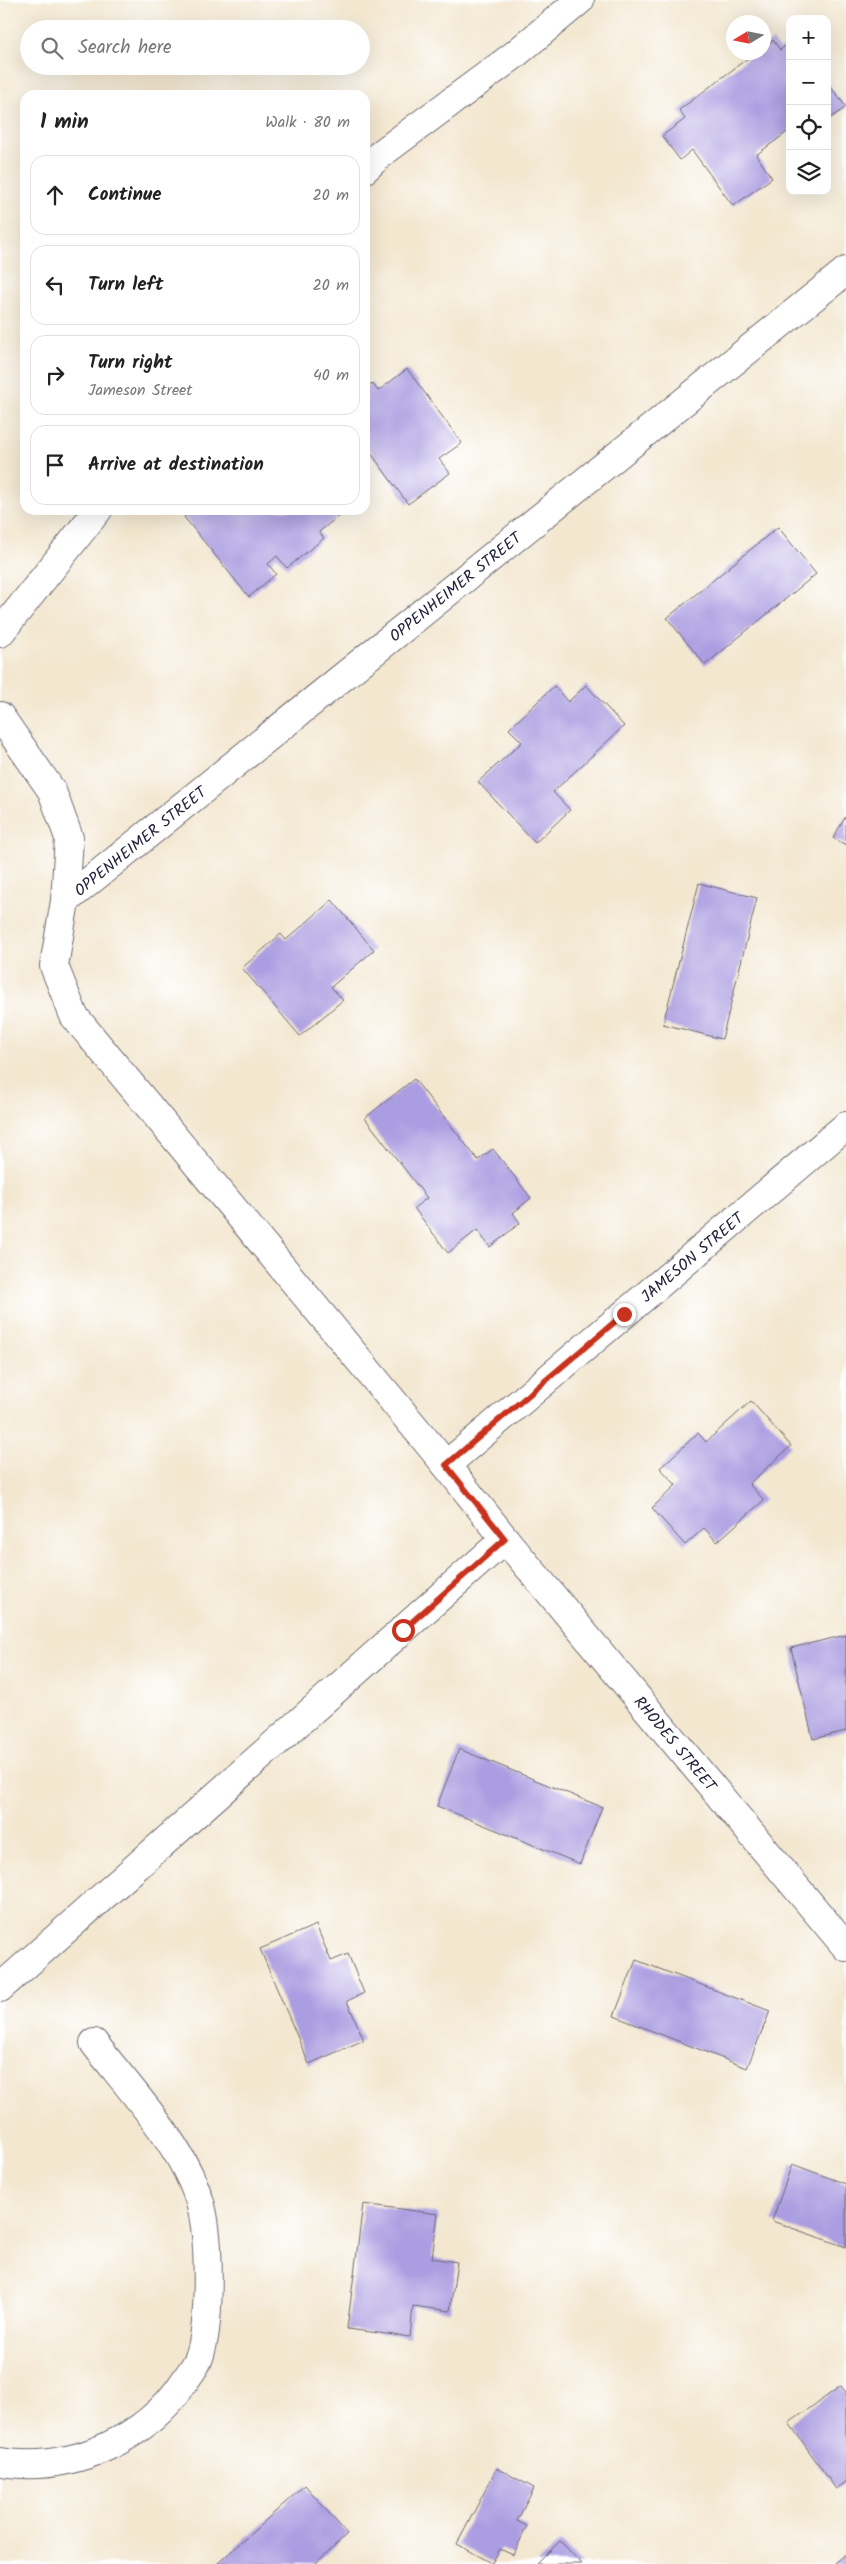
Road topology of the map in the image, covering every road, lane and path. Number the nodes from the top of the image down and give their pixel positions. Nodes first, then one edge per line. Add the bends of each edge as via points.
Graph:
1 (580, 0) edge
2 (370, 164) edge
3 (846, 271) edge
4 (94, 515) edge
5 (0, 633) edge
6 (0, 716) edge
7 (65, 902) junction
8 (846, 1126) edge
9 (446, 1465) junction
10 (505, 1539) junction
11 (846, 1947) edge
12 (0, 1988) edge
13 (94, 2043) dead end
14 (0, 2462) edge

1 - 2 street via 514,56
3 - 7 street, OPPENHEIMER STREET
4 - 5 street
6 - 7 street, RHODES STREET via 52,791 69,838
7 - 9 street, RHODES STREET via 54,966 74,1016
8 - 9 street, JAMESON STREET
9 - 10 street, RHODES STREET
10 - 11 street, RHODES STREET
10 - 12 street
13 - 14 street via 162,2132 184,2166 201,2207 207,2255 207,2310 198,2360 172,2400 138,2430 110,2446 63,2462 20,2465

